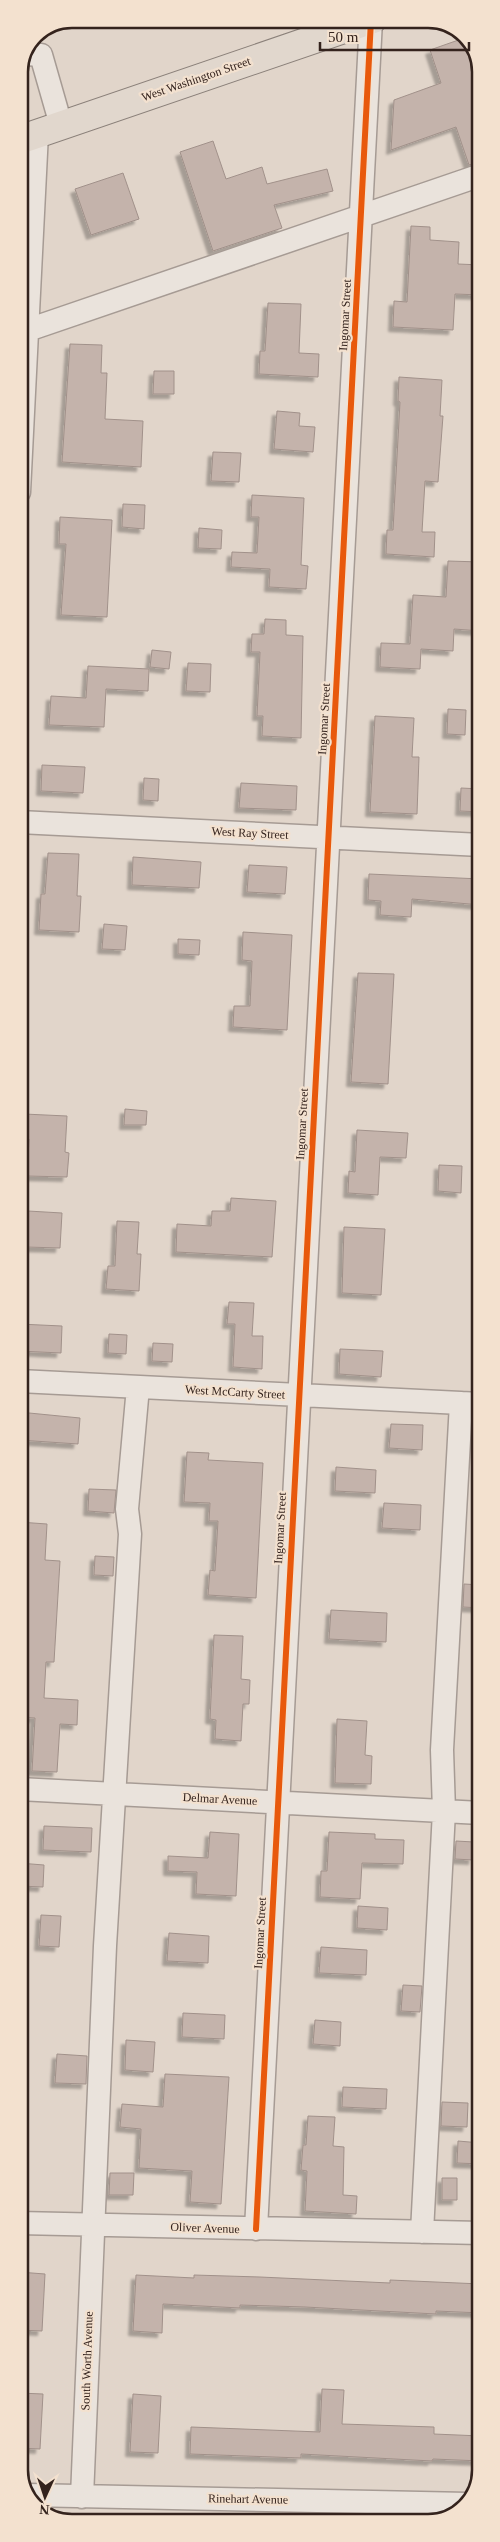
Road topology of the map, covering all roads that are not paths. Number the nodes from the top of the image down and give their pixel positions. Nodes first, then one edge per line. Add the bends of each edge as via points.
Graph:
1 (372, 28) edge
2 (313, 29) edge
3 (31, 54) edge
4 (39, 133) edge
5 (472, 178) edge
6 (361, 214) junction
7 (28, 270) edge
8 (28, 330) edge
9 (28, 822) edge
10 (329, 838) junction
11 (472, 845) edge
12 (28, 1381) edge
13 (138, 1387) junction
14 (298, 1396) junction
15 (471, 1404) edge
16 (28, 1789) edge
17 (113, 1794) junction
18 (278, 1802) junction
19 (444, 1811) junction
20 (472, 1813) edge
21 (28, 2223) edge
22 (92, 2225) junction
23 (256, 2229) junction
24 (422, 2232) junction
25 (472, 2233) edge
26 (36, 2496) edge
27 (82, 2496) junction
28 (451, 2508) edge

1 - 6 street, Ingomar Street
2 - 4 main road, West Washington Street
3 - 4 street via 41,55
4 - 7 street
5 - 6 street
6 - 8 street
6 - 10 street, Ingomar Street
9 - 10 street, West Ray Street
10 - 11 street, West Ray Street
10 - 14 street, Ingomar Street
12 - 13 street, West McCarty Street
13 - 14 street, West McCarty Street
13 - 17 street, South Worth Avenue via 127,1509 130,1534
14 - 15 street, West McCarty Street
14 - 18 street, Ingomar Street
15 - 19 street via 442,1750
16 - 17 street, Delmar Avenue
17 - 18 street, Delmar Avenue
17 - 22 street, South Worth Avenue
18 - 19 street, Delmar Avenue
18 - 23 street, Ingomar Street
19 - 20 street, Delmar Avenue
19 - 24 street
21 - 22 street, Oliver Avenue
22 - 23 street, Oliver Avenue
22 - 27 street, South Worth Avenue
23 - 24 street, Oliver Avenue
24 - 25 street, Oliver Avenue
26 - 27 street, Rinehart Avenue
27 - 28 street, Rinehart Avenue

